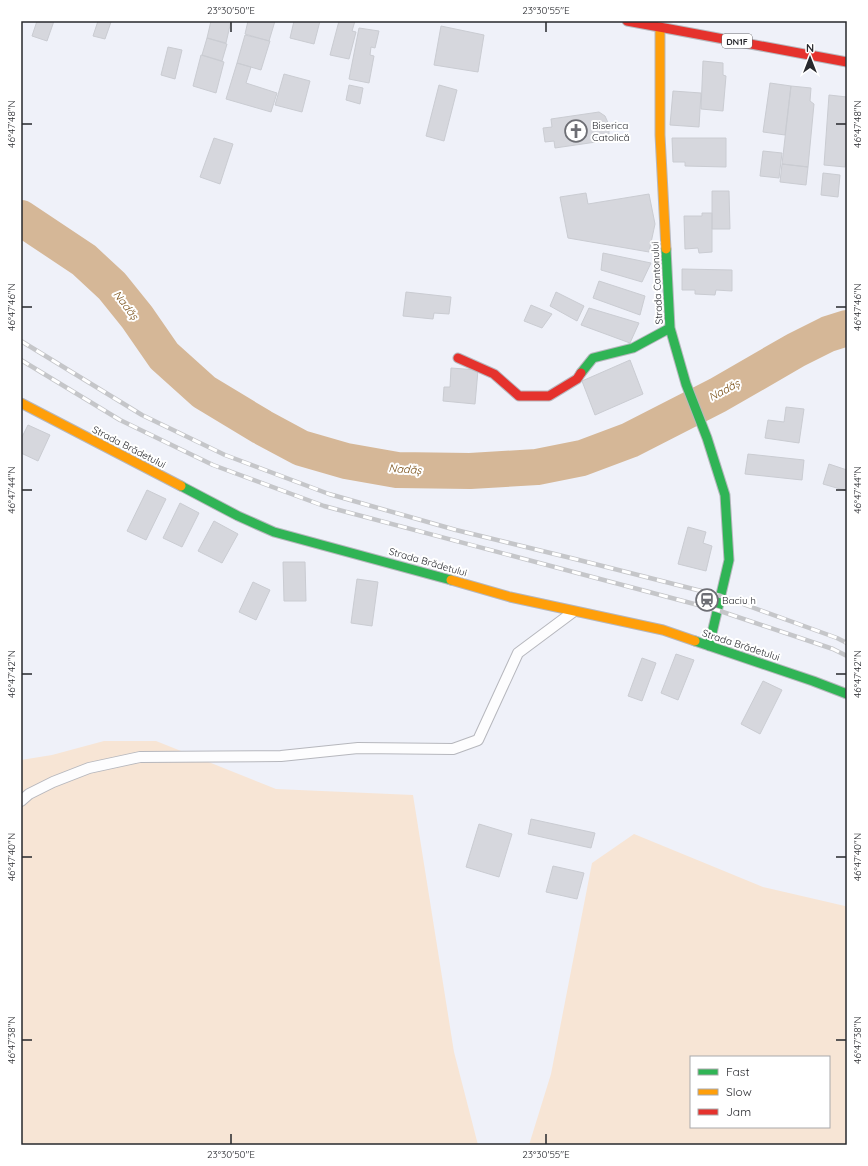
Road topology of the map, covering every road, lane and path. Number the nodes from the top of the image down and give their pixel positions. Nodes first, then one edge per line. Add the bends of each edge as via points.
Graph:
1 (627, 21) edge
2 (660, 27) junction
3 (847, 62) edge
4 (670, 328) junction
5 (458, 358) dead end
6 (21, 403) edge
7 (573, 612) junction
8 (709, 646) junction
9 (847, 694) edge
10 (21, 801) edge

1 - 2 street, DN1F
2 - 3 street, DN1F
2 - 4 street, Strada Cantonului via 660,135
4 - 5 street via 632,348 593,358 577,379 549,396 519,396 494,374
4 - 8 street, Strada Cantonului via 686,384 725,495 730,560
6 - 7 street, Strada Brădetului via 238,516 274,532
7 - 8 street, Strada Brădetului via 663,630
7 - 10 lane via 518,653 478,740 453,749 358,748 281,756 140,757 89,768 53,782
8 - 9 street, Strada Brădetului

